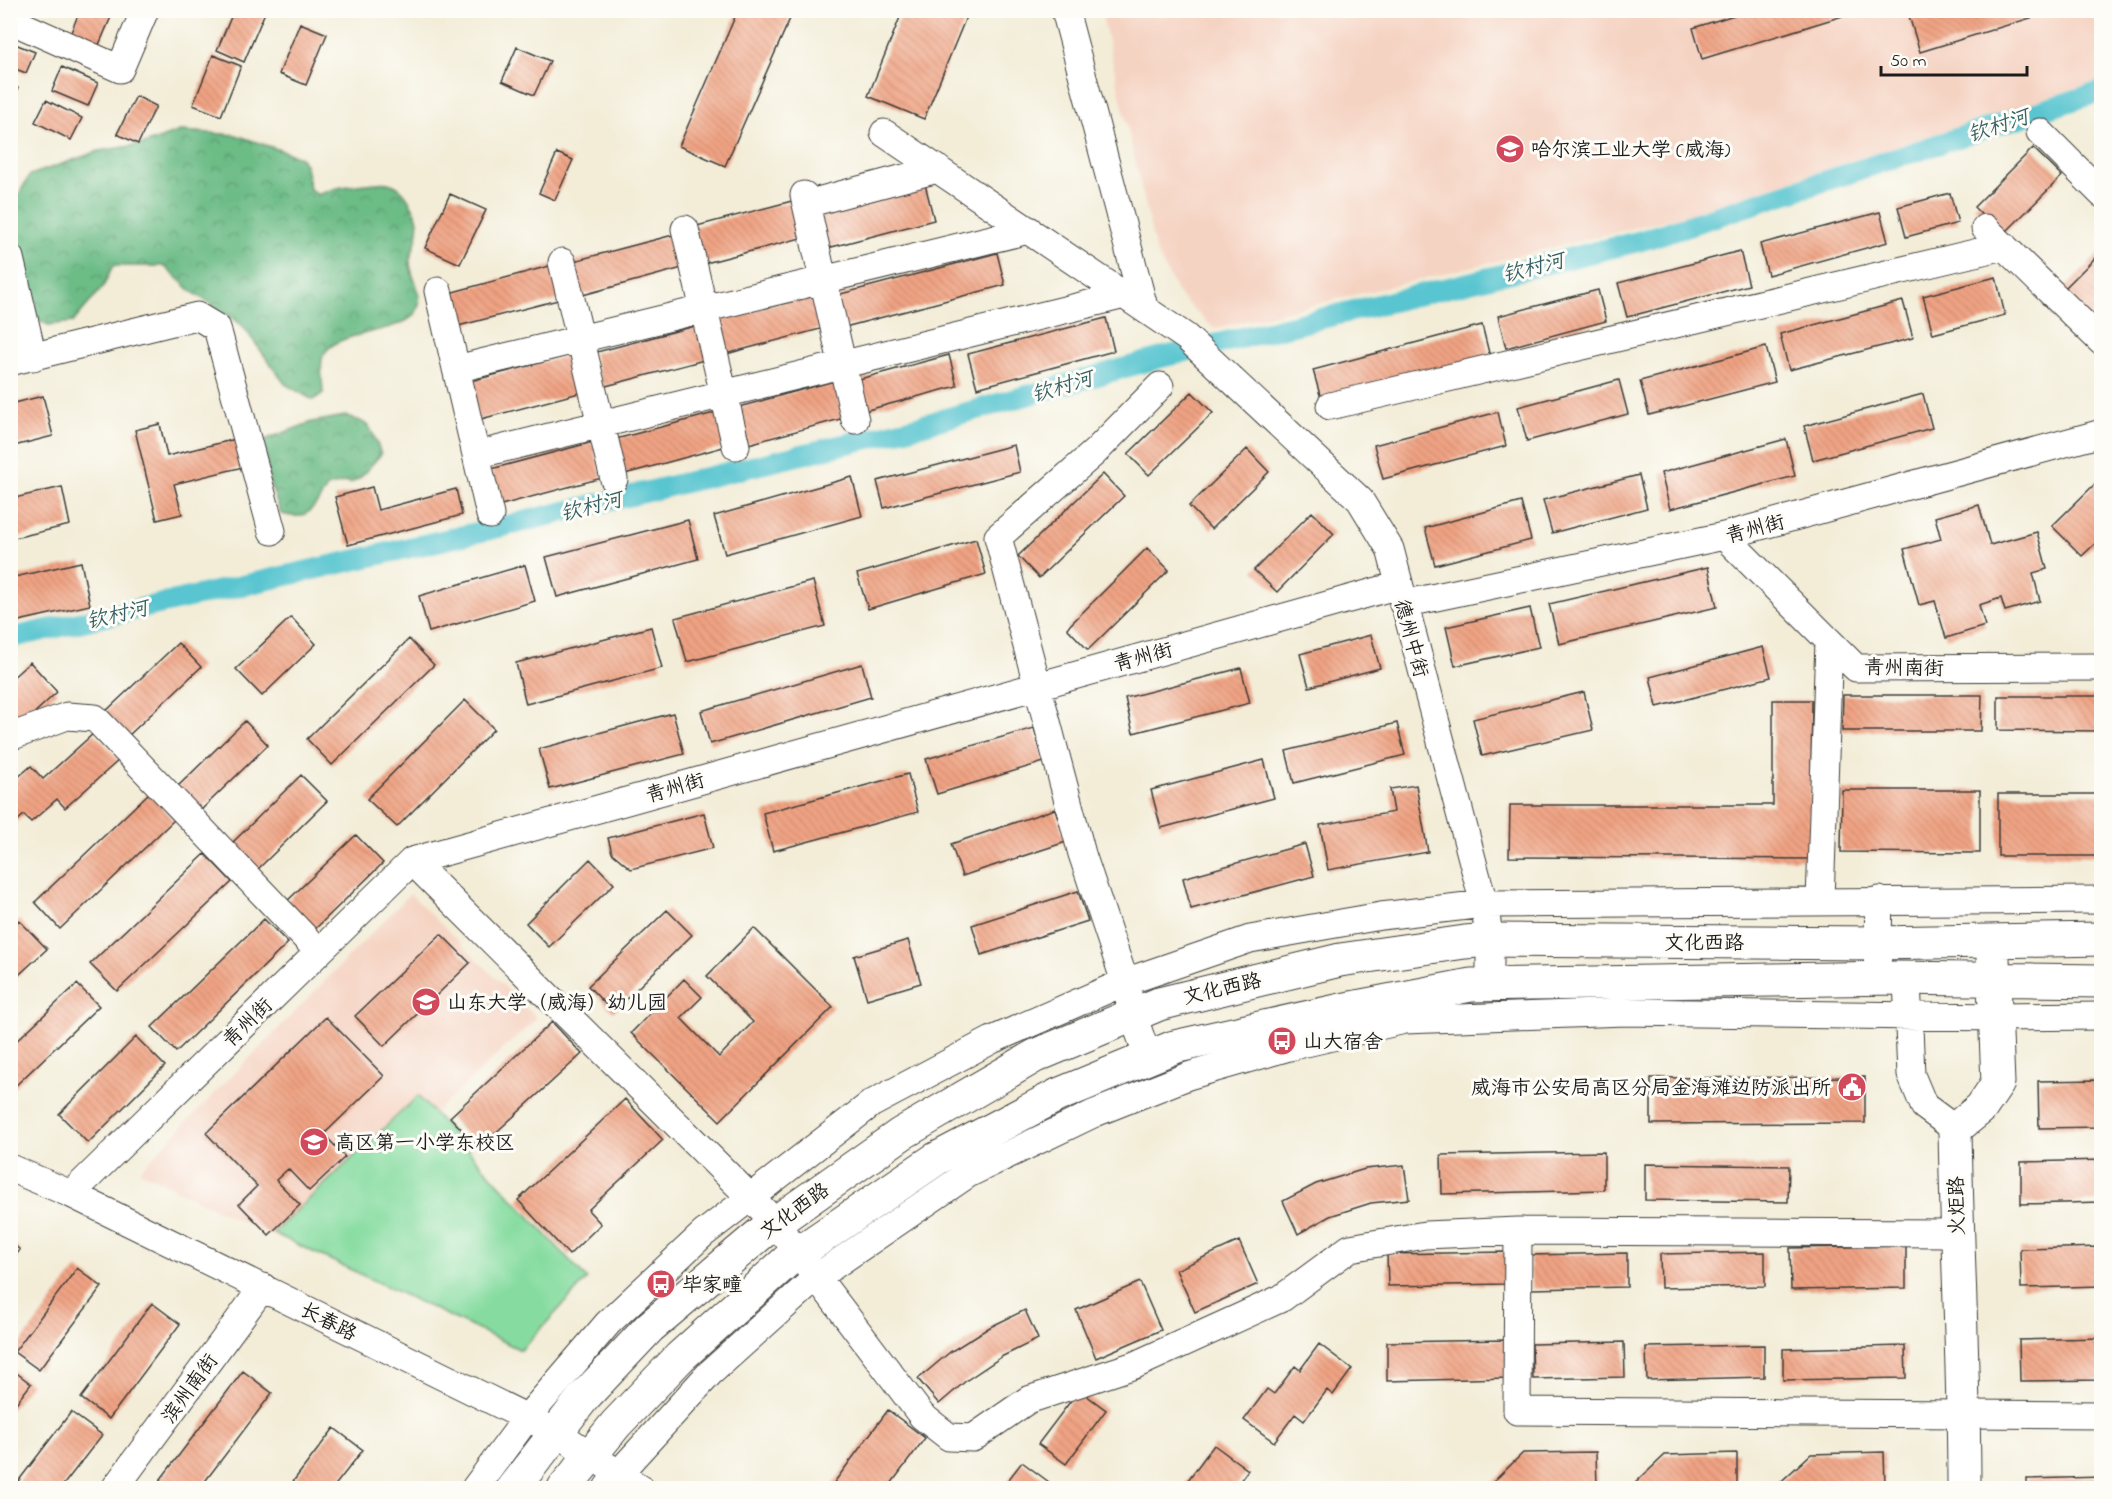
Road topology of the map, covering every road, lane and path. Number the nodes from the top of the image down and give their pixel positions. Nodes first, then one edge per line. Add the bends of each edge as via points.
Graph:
1 (145, 10) edge
2 (1065, 10) edge
3 (10, 20) edge
4 (2040, 132) dead end
5 (884, 133) dead end
6 (938, 169) junction
7 (2102, 194) edge
8 (685, 229) dead end
9 (1029, 230) junction
10 (10, 258) edge
11 (562, 262) dead end
12 (823, 280) junction
13 (438, 291) dead end
14 (1135, 301) junction
15 (704, 309) junction
16 (580, 339) junction
17 (2102, 342) edge
18 (22, 360) edge
19 (843, 365) junction
20 (456, 369) junction
21 (1160, 386) dead end
22 (724, 394) junction
23 (1330, 406) dead end
24 (855, 420) dead end
25 (601, 424) junction
26 (2102, 433) edge
27 (736, 446) dead end
28 (476, 455) junction
29 (614, 479) dead end
30 (490, 515) dead end
31 (272, 531) dead end
32 (1724, 536) junction
33 (1401, 594) junction
34 (1829, 640) junction
35 (2102, 667) edge
36 (1037, 685) junction
37 (10, 737) edge
38 (412, 861) junction
39 (1879, 900) junction
40 (2102, 900) edge
41 (1820, 901) junction
42 (1484, 904) junction
43 (2102, 939) edge
44 (1490, 940) junction
45 (1991, 941) junction
46 (1878, 943) junction
47 (319, 952) junction
48 (1892, 979) junction
49 (1994, 980) junction
50 (2102, 981) edge
51 (1125, 982) junction
52 (1490, 985) junction
53 (1133, 1015) junction
54 (1908, 1016) junction
55 (2102, 1016) edge
56 (1996, 1017) junction
57 (1148, 1058) junction
58 (1955, 1129) junction
59 (10, 1168) edge
60 (71, 1194) junction
61 (748, 1197) junction
62 (776, 1222) junction
63 (1518, 1232) junction
64 (1956, 1233) junction
65 (808, 1265) junction
66 (263, 1287) junction
67 (1964, 1414) junction
68 (2102, 1415) edge
69 (526, 1419) junction
70 (556, 1432) junction
71 (589, 1456) junction
72 (612, 1481) edge
73 (115, 1488) edge
74 (475, 1488) edge
75 (513, 1488) edge
76 (564, 1488) edge
77 (640, 1488) edge
78 (1964, 1488) edge

1 - 3 street via 120,69
2 - 14 street
4 - 7 street
5 - 6 street, 德州中街
6 - 9 street, 德州中街
6 - 12 street via 805,199
8 - 15 street
9 - 12 street
9 - 14 street, 德州中街
10 - 18 street
11 - 16 street
12 - 15 street
12 - 19 street
13 - 20 street
14 - 19 street
14 - 33 street, 德州中街 via 1186,338 1360,500 1390,549
15 - 16 street
15 - 22 street
16 - 20 street
16 - 25 street
17 - 23 street via 1994,237
18 - 31 street via 197,316 217,328
19 - 22 street
19 - 24 street
20 - 28 street
21 - 36 street via 1095,452 998,537
22 - 25 street
22 - 27 street
25 - 28 street
25 - 29 street
26 - 32 street, 青州街
28 - 30 street
32 - 33 street, 青州街
32 - 34 street, 青州南街
33 - 36 street, 青州街
33 - 42 street, 德州中街
34 - 35 street, 青州南街 via 1856,668
34 - 41 street
36 - 38 street, 青州街
36 - 51 street via 1082,854
37 - 47 street via 67,716 95,718
38 - 47 street, 青州街
38 - 61 street
39 - 40 street
39 - 41 street
39 - 46 street
41 - 42 street
42 - 44 street, 德州中街
42 - 51 street via 1381,916 1250,939
43 - 45 main road, 文化西路
44 - 46 main road, 文化西路
44 - 52 street, 德州中街
44 - 53 main road, 文化西路 via 1340,960 1159,1004
45 - 46 main road, 文化西路
45 - 49 main road
46 - 48 street
47 - 60 street, 青州街
48 - 49 main road, 文化西路
48 - 52 main road, 文化西路
48 - 54 street
49 - 50 main road, 文化西路
49 - 56 main road
51 - 53 street
51 - 61 street via 992,1040 871,1104
52 - 57 main road, 文化西路 via 1471,985 1341,1010 1174,1047
53 - 57 street
53 - 62 main road, 文化西路 via 1035,1056 911,1128
54 - 56 street
54 - 58 street via 1911,1075 1924,1106
54 - 65 street via 1625,1012 1405,1020 1188,1076 1095,1113 968,1174
55 - 56 street
56 - 58 main road via 1998,1083 1981,1108
57 - 65 main road, 文化西路 via 1058,1095 936,1159
58 - 64 main road, 火炬路
59 - 60 street, 长春路
60 - 66 street, 长春路
61 - 62 street
61 - 69 street via 608,1323
62 - 65 street
62 - 70 main road, 文化西路 via 650,1327
63 - 64 street
63 - 65 street via 1425,1235 1350,1248 1282,1298 1135,1365 1028,1400 973,1438 949,1437 922,1416
63 - 67 street via 1517,1411
64 - 67 main road, 火炬路
65 - 71 main road, 文化西路 via 788,1260 680,1357
65 - 72 street
66 - 69 street, 长春路
66 - 73 street, 滨州南街
67 - 68 street
67 - 78 main road, 火炬路
69 - 70 street, 长春路
69 - 74 street
70 - 71 street, 长春路
70 - 75 main road, 文化西路
71 - 72 street, 长春路
71 - 76 main road, 文化西路
72 - 77 street, 长春路

